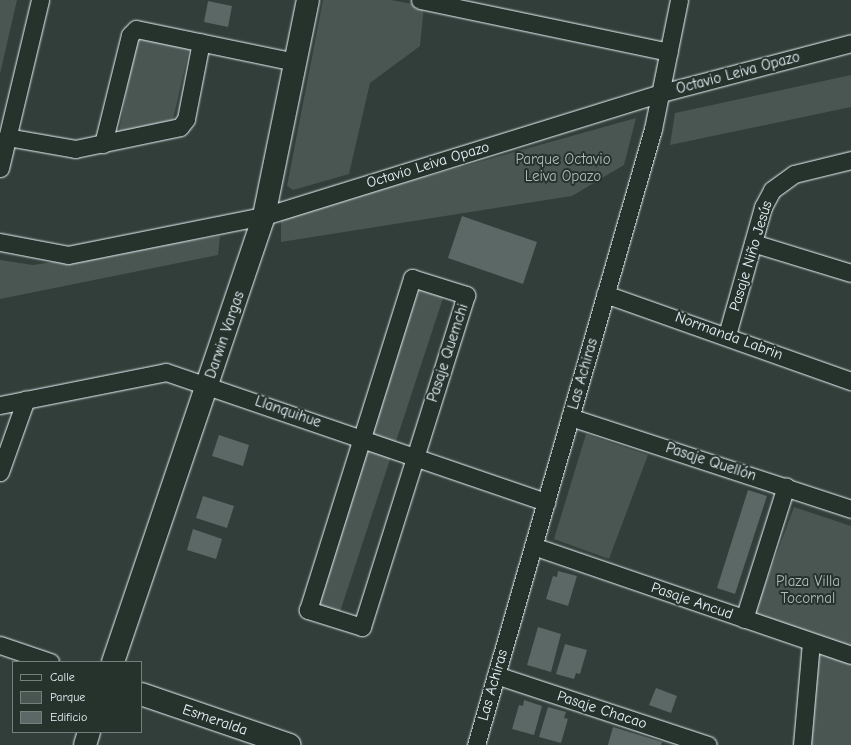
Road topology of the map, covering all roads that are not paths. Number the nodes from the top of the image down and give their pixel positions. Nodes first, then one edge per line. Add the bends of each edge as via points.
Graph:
1 (40, 0) edge
2 (308, 0) edge
3 (420, 0) edge
4 (679, 0) edge
5 (201, 42) junction
6 (851, 43) edge
7 (669, 52) junction
8 (295, 62) junction
9 (661, 93) junction
10 (8, 137) junction
11 (103, 144) junction
12 (851, 160) edge
13 (0, 168) edge
14 (264, 216) junction
15 (0, 242) edge
16 (753, 243) junction
17 (851, 273) edge
18 (605, 294) junction
19 (727, 336) junction
20 (851, 381) edge
21 (208, 384) junction
22 (26, 399) junction
23 (0, 405) edge
24 (570, 417) junction
25 (362, 438) junction
26 (415, 456) junction
27 (0, 472) edge
28 (786, 486) junction
29 (546, 502) junction
30 (851, 508) edge
31 (533, 546) junction
32 (744, 619) junction
33 (811, 642) junction
34 (0, 645) edge
35 (851, 655) edge
36 (47, 661) edge
37 (112, 661) edge
38 (496, 675) junction
39 (142, 694) edge
40 (89, 733) edge
41 (85, 745) edge
42 (290, 745) edge
43 (476, 745) edge
44 (708, 745) edge
45 (802, 745) edge

1 - 10 street
2 - 8 street, Darwin Vargas
3 - 7 street
4 - 7 street, Las Achiras
5 - 8 street
5 - 11 street via 182,126
5 - 11 street via 138,29 132,32
6 - 9 street, Octavio Leiva Opazo
7 - 9 street, Las Achiras
8 - 14 street, Darwin Vargas
9 - 14 street, Octavio Leiva Opazo
9 - 18 street, Las Achiras
10 - 11 street via 67,148
10 - 13 street
12 - 16 street, Pasaje Niño Jesús via 794,174 778,183 767,198
14 - 15 street, Octavio Leiva Opazo via 68,255
14 - 21 street, Darwin Vargas
16 - 17 street
16 - 19 street, Pasaje Niño Jesús
18 - 19 street, Normanda Labrin
18 - 24 street, Las Achiras
19 - 20 street, Normanda Labrin
21 - 22 street, Llanquihue via 166,372 151,373
21 - 25 street, Llanquihue
21 - 37 street, Darwin Vargas
22 - 23 street, Llanquihue
22 - 27 street
24 - 28 street, Pasaje Quellón
24 - 29 street, Las Achiras
25 - 26 street, Llanquihue
25 - 26 street, Pasaje Quemchi via 412,278 466,295
25 - 26 street, Pasaje Quemchi via 308,610 362,628
26 - 29 street, Llanquihue
28 - 30 street, Pasaje Quellón
28 - 32 street
29 - 31 street, Las Achiras
31 - 32 street, Pasaje Ancud
31 - 38 street, Las Achiras
32 - 33 street, Pasaje Ancud
33 - 35 street, Pasaje Ancud
33 - 45 street
34 - 36 street
38 - 43 street, Las Achiras
38 - 44 street, Pasaje Chacao
39 - 42 street, Esmeralda
40 - 41 street

